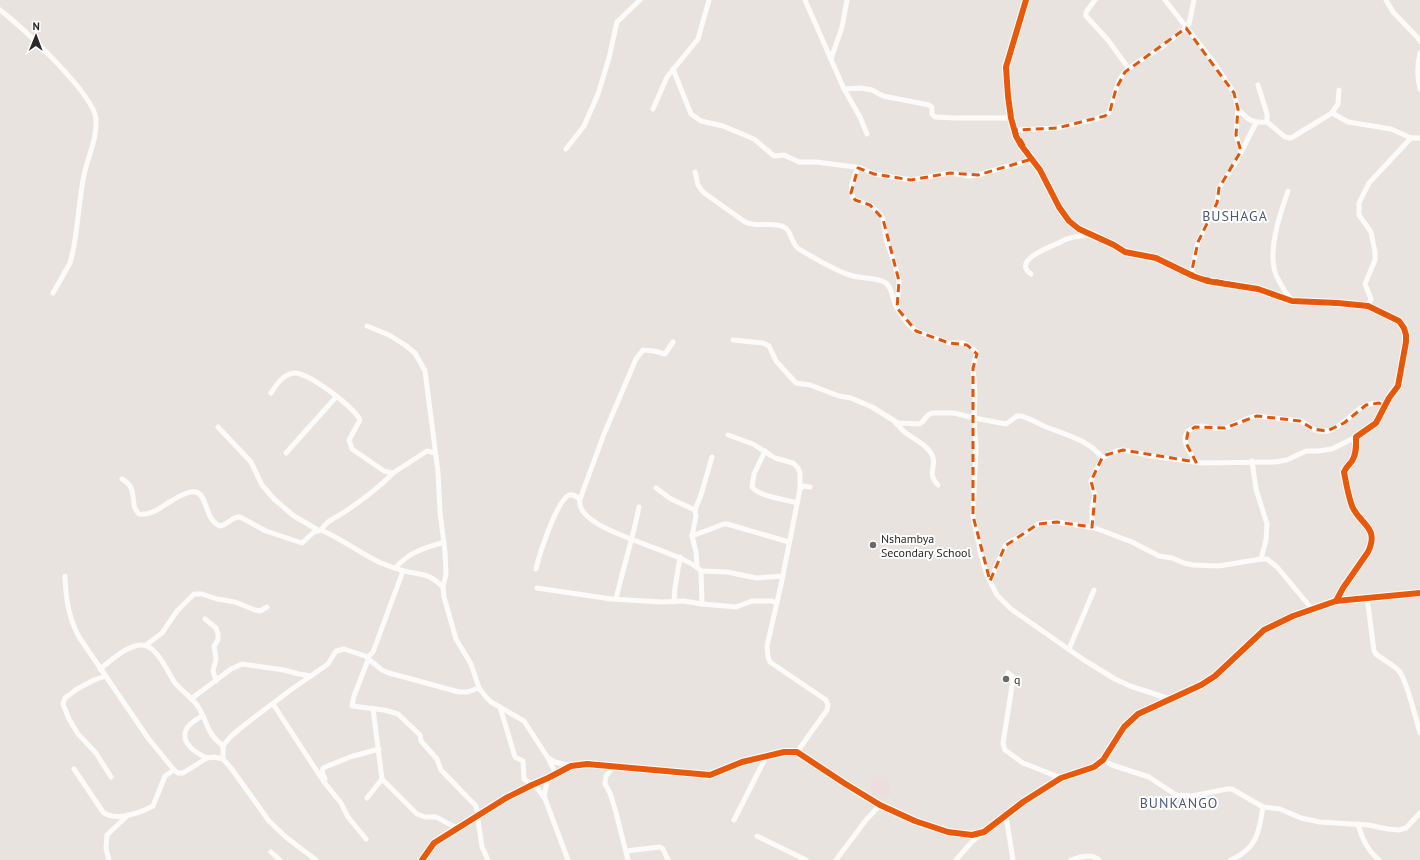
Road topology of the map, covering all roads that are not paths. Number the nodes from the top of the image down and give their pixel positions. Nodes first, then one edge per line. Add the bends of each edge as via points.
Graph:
1 (640, 0) edge
2 (709, 0) edge
3 (805, 0) edge
4 (847, 0) edge
5 (1026, 0) edge
6 (1094, 0) edge
7 (1164, 0) edge
8 (1194, 0) edge
9 (1386, 0) edge
10 (0, 10) edge
11 (1186, 28) junction
12 (1420, 41) edge
13 (1420, 53) edge
14 (831, 59) junction
15 (673, 69) junction
16 (1128, 69) junction
17 (1258, 85) dead end
18 (844, 89) junction
19 (1420, 89) edge
20 (1339, 90) dead end
21 (1238, 109) junction
22 (653, 110) dead end
23 (1332, 113) junction
24 (1011, 118) junction
25 (1267, 122) junction
26 (1256, 123) junction
27 (1014, 130) junction
28 (867, 134) dead end
29 (1411, 138) junction
30 (1420, 138) edge
31 (566, 149) dead end
32 (1241, 151) junction
33 (1030, 158) junction
34 (858, 168) junction
35 (695, 172) dead end
36 (1288, 191) dead end
37 (1089, 235) junction
38 (1031, 274) dead end
39 (1193, 276) junction
40 (53, 293) dead end
41 (1292, 301) junction
42 (1368, 306) junction
43 (897, 308) junction
44 (367, 326) dead end
45 (733, 340) dead end
46 (674, 342) dead end
47 (271, 393) dead end
48 (337, 396) junction
49 (1384, 406) junction
50 (974, 418) junction
51 (894, 421) junction
52 (218, 427) dead end
53 (728, 435) dead end
54 (1356, 437) junction
55 (433, 438) junction
56 (427, 451) junction
57 (766, 451) junction
58 (286, 453) dead end
59 (435, 453) junction
60 (712, 457) dead end
61 (1102, 458) junction
62 (1252, 461) junction
63 (1196, 462) junction
64 (393, 473) junction
65 (122, 479) dead end
66 (938, 485) dead end
67 (810, 487) dead end
68 (656, 488) dead end
69 (800, 489) junction
70 (580, 499) junction
71 (797, 503) junction
72 (639, 507) dead end
73 (695, 510) junction
74 (1092, 527) junction
75 (319, 530) junction
76 (692, 536) junction
77 (631, 539) junction
78 (444, 542) junction
79 (789, 542) junction
80 (680, 557) junction
81 (1261, 559) junction
82 (395, 568) junction
83 (536, 569) dead end
84 (699, 569) junction
85 (403, 571) junction
86 (64, 576) dead end
87 (782, 576) junction
88 (990, 581) junction
89 (443, 587) junction
90 (538, 588) dead end
91 (1094, 590) dead end
92 (1420, 593) edge
93 (1367, 597) junction
94 (616, 599) junction
95 (1336, 601) junction
96 (674, 602) junction
97 (777, 603) junction
98 (702, 604) junction
99 (267, 607) dead end
100 (1312, 609) junction
101 (206, 619) dead end
102 (146, 645) junction
103 (1069, 649) junction
104 (367, 658) junction
105 (100, 669) junction
106 (1008, 673) dead end
107 (106, 676) junction
108 (311, 676) junction
109 (216, 681) junction
110 (479, 688) junction
111 (191, 699) junction
112 (1170, 699) junction
113 (273, 704) junction
114 (500, 707) junction
115 (373, 709) junction
116 (202, 716) junction
117 (1420, 733) edge
118 (223, 746) junction
119 (379, 749) junction
120 (797, 752) junction
121 (767, 755) junction
122 (207, 758) junction
123 (548, 758) junction
124 (223, 759) junction
125 (1103, 760) junction
126 (571, 766) junction
127 (611, 766) junction
128 (74, 769) dead end
129 (174, 770) junction
130 (556, 774) junction
131 (111, 777) dead end
132 (548, 778) junction
133 (1061, 778) junction
134 (382, 779) junction
135 (326, 785) junction
136 (532, 785) junction
137 (367, 798) dead end
138 (545, 799) junction
139 (880, 805) junction
140 (1263, 807) junction
141 (1420, 813) edge
142 (128, 815) junction
143 (477, 816) junction
144 (1006, 816) junction
145 (734, 820) dead end
146 (1358, 824) junction
147 (457, 828) junction
148 (984, 832) junction
149 (757, 836) dead end
150 (366, 839) dead end
151 (626, 851) junction
152 (271, 852) dead end
153 (423, 859) edge
154 (627, 859) edge
155 (109, 860) edge
156 (280, 860) edge
157 (316, 860) edge
158 (488, 860) edge
159 (568, 860) edge
160 (620, 860) edge
161 (668, 860) edge
162 (806, 860) edge
163 (836, 860) edge
164 (956, 860) edge
165 (1013, 860) edge
166 (1071, 860) edge
167 (1099, 860) edge
168 (1231, 860) edge
169 (1380, 860) edge

1 - 31 street via 617,22 598,94 584,126
2 - 15 street via 698,39
3 - 14 street
4 - 14 street via 842,27
5 - 24 street via 1006,67
6 - 16 street via 1086,16 1108,40
7 - 11 street
8 - 11 street
9 - 12 street via 1393,12
10 - 40 street via 67,74 87,98 96,118 93,148 84,173 73,251 70,263
11 - 16 street
11 - 21 street via 1234,93
13 - 19 street
14 - 18 street
15 - 22 street
15 - 34 street via 691,114 695,118 742,133 758,141 774,156 784,155 798,162
16 - 27 street via 1119,80 1110,111 1105,116 1057,128
17 - 25 street
18 - 24 street via 872,90 890,98 929,105 934,117
18 - 28 street
20 - 23 street via 1338,104
21 - 26 street
21 - 32 street via 1236,135
23 - 25 street via 1291,138 1285,137
23 - 29 street via 1348,122 1391,129
24 - 27 street
25 - 26 street
26 - 32 street
27 - 33 street
29 - 30 street
29 - 42 street via 1369,183 1359,203 1359,215 1371,232 1375,252 1375,260 1365,284 1370,299
32 - 39 street via 1219,188 1217,203 1198,242
33 - 34 street via 1016,165 978,175 950,173 911,180 874,174
33 - 37 street via 1040,170 1059,208 1069,221
34 - 43 street via 851,193 855,200 870,205 883,219 886,239 899,281
35 - 43 street via 698,185 703,192 745,222 783,227 790,233 797,248 836,270 854,277 885,283 889,286
36 - 41 street via 1273,251 1279,280
37 - 38 street via 1068,238 1033,255 1026,266
37 - 39 street via 1125,252 1156,258
39 - 41 street via 1258,289
41 - 42 street
42 - 49 street via 1399,321 1406,335 1398,386
43 - 50 street via 916,331 949,343 963,343 976,352 973,368
44 - 55 street via 389,335 415,354 425,371
45 - 51 street via 769,346 776,361 796,383 851,398
46 - 70 street via 665,354 643,350 636,359
47 - 48 street via 279,381 298,373
48 - 58 street
48 - 64 street via 360,420 350,440 352,449 384,471
49 - 54 street via 1376,423
49 - 63 street via 1380,403 1366,405 1344,423 1327,431 1312,429 1300,421 1257,416 1225,428 1195,427 1188,432 1186,443
50 - 51 street via 954,413 932,413 919,424
50 - 61 street via 1006,424 1017,416 1024,417 1076,437
50 - 88 street via 976,447 973,516 981,555
51 - 66 street via 906,433 922,442 930,452 934,459 932,474
52 - 75 street via 251,462 262,485 274,499 294,516
53 - 57 street
54 - 62 street via 1332,449 1306,451 1282,461
54 - 95 street via 1356,451 1344,472 1352,505 1371,532 1371,546
55 - 56 street
55 - 59 street
56 - 59 street
56 - 64 street
57 - 69 street via 775,458 796,466 800,473
57 - 71 street via 754,474 752,488
59 - 78 street
60 - 73 street
61 - 63 street via 1123,450
61 - 74 street via 1092,481 1095,496
62 - 63 street
62 - 81 street via 1256,489 1267,524
64 - 75 street via 365,498 329,520
65 - 75 street via 131,487 134,508 139,514 150,513 192,491 200,495 214,522 220,526 240,517 266,531 302,543
67 - 69 street via 804,486
68 - 73 street via 671,499
69 - 71 street
70 - 77 street via 580,507 590,519 610,531
70 - 83 street via 569,495 563,500 546,537
71 - 79 street
72 - 77 street
73 - 76 street
74 - 81 street via 1132,542 1159,556 1193,565 1219,566
74 - 88 street via 1057,522 1038,524 1005,546
75 - 82 street
76 - 79 street via 727,524
76 - 84 street
77 - 80 street
77 - 94 street
78 - 82 street via 409,555
78 - 89 street via 446,563
79 - 87 street
80 - 84 street
80 - 96 street
81 - 100 street via 1267,559 1278,567
82 - 85 street
84 - 87 street via 756,578
84 - 98 street
85 - 89 street via 428,576
85 - 104 street via 373,652
86 - 105 street via 70,620
87 - 97 street
88 - 103 street via 1004,602
89 - 110 street via 454,634 471,664
90 - 94 street
91 - 103 street
92 - 93 street
93 - 95 street
93 - 117 street via 1374,651 1402,676
94 - 96 street
95 - 100 street
96 - 98 street
97 - 98 street via 752,601 736,607
97 - 120 street via 767,646 770,662 826,700 828,705
99 - 102 street via 255,610 235,602 194,594 177,611 162,633
100 - 112 street via 1264,630 1215,676
101 - 109 street via 216,628 218,634 214,648 216,659 213,670
102 - 105 street via 130,648
102 - 111 street via 162,661 174,682
103 - 112 street via 1115,679
104 - 108 street via 344,649 338,650 328,664
104 - 110 street via 388,673 459,692 471,692
104 - 115 street via 352,705
105 - 107 street
106 - 133 street via 1013,680 1003,743 1005,750 1023,763
107 - 129 street via 148,738
107 - 131 street via 77,689 65,698 63,704 78,734 96,753
108 - 109 street via 242,664
108 - 113 street
109 - 111 street
110 - 114 street via 491,702
111 - 116 street
112 - 125 street via 1131,719
113 - 118 street
113 - 135 street
114 - 123 street via 524,721
114 - 136 street via 515,757 524,761 524,779
115 - 119 street
115 - 143 street via 398,714 404,718 436,757 441,770 474,804
116 - 118 street via 208,731
116 - 122 street via 194,721 185,735 192,749
118 - 124 street
119 - 134 street
119 - 135 street via 323,768
120 - 121 street
120 - 139 street
121 - 127 street via 710,775
121 - 145 street
122 - 124 street
122 - 129 street via 187,772 178,773
123 - 126 street
123 - 130 street
124 - 157 street via 269,821
125 - 133 street
125 - 140 street via 1148,777 1176,795 1192,796 1232,789
126 - 127 street
126 - 130 street
127 - 151 street via 605,784 615,809
128 - 142 street via 107,816
129 - 142 street via 165,776 153,806
130 - 132 street
132 - 136 street
132 - 138 street via 544,790
133 - 144 street
134 - 137 street
134 - 147 street via 418,814 436,817
135 - 150 street
136 - 138 street
136 - 143 street
138 - 159 street
139 - 148 street via 948,832 972,835
139 - 163 street
140 - 146 street via 1280,809 1310,820
140 - 168 street via 1260,830 1255,841
141 - 146 street via 1406,828 1399,830
142 - 155 street via 107,835 106,848
143 - 147 street
143 - 158 street via 482,847
144 - 148 street
144 - 165 street
146 - 169 street via 1367,847
147 - 153 street via 434,843
148 - 164 street
149 - 162 street
151 - 154 street
151 - 161 street via 660,847
152 - 156 street
154 - 160 street
166 - 167 street via 1084,856

